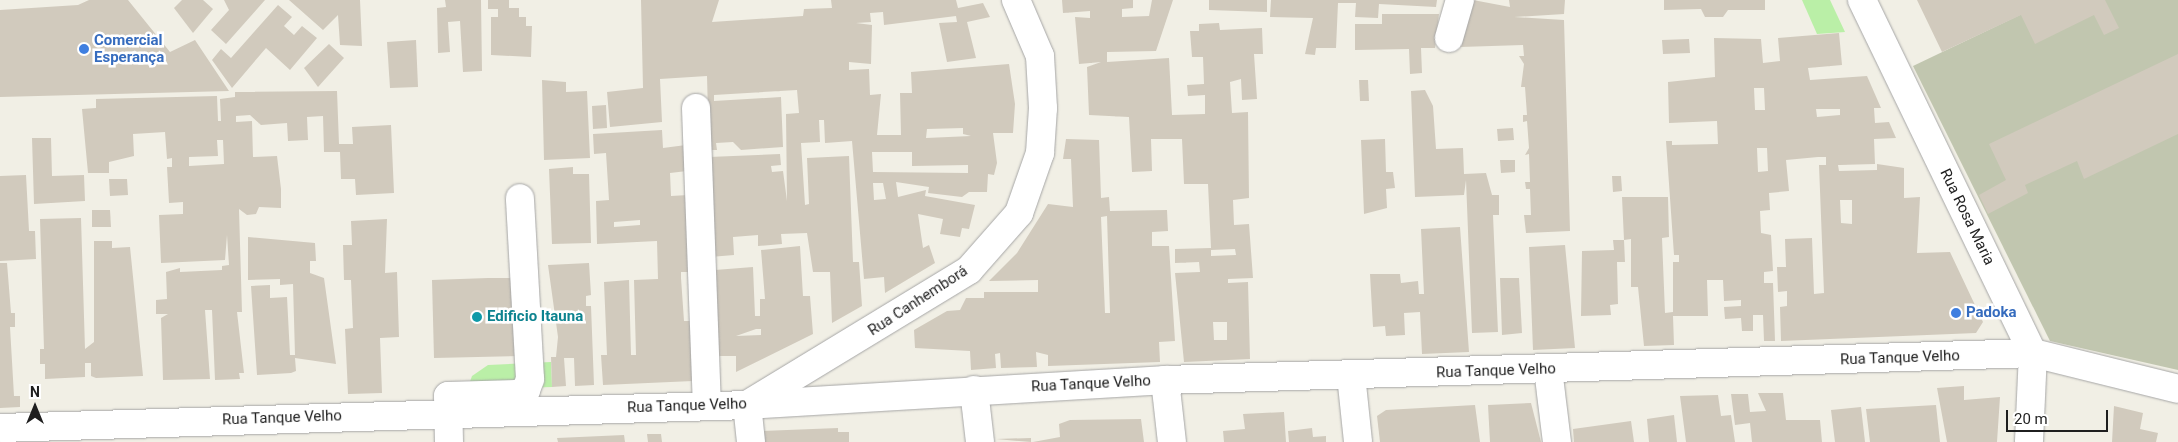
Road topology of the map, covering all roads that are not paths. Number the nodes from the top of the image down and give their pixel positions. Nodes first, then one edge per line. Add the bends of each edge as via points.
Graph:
1 (1016, 0) edge
2 (1460, 0) edge
3 (1862, 0) edge
4 (1449, 38) dead end
5 (696, 108) dead end
6 (520, 198) dead end
7 (2034, 353) junction
8 (1548, 369) junction
9 (1351, 375) junction
10 (1165, 380) junction
11 (2178, 389) edge
12 (974, 390) junction
13 (747, 404) junction
14 (707, 406) junction
15 (446, 413) junction
16 (0, 428) edge
17 (132, 433) edge
18 (449, 442) edge
19 (751, 442) edge
20 (980, 442) edge
21 (1172, 442) edge
22 (1358, 442) edge
23 (1558, 442) edge
24 (2029, 442) edge

1 - 13 street, Rua Canhemborá via 1040,56 1043,108 1040,153 1018,213 968,270
2 - 4 street
3 - 7 street, Rua Rosa Maria
5 - 14 street
6 - 15 street via 530,379 526,390 517,394 448,396
7 - 8 street, Rua Tanque Velho
7 - 11 street, Rua Tanque Velho
7 - 24 street, Rua Rosa Maria
8 - 9 street, Rua Tanque Velho
8 - 23 street
9 - 10 street, Rua Tanque Velho
9 - 22 street
10 - 12 street, Rua Tanque Velho
10 - 21 street
12 - 13 street, Rua Tanque Velho
12 - 20 street
13 - 14 street, Rua Tanque Velho
13 - 19 street
14 - 15 street, Rua Tanque Velho
15 - 17 street, Rua Tanque Velho
15 - 18 street
16 - 17 street, Rua Tanque Velho

